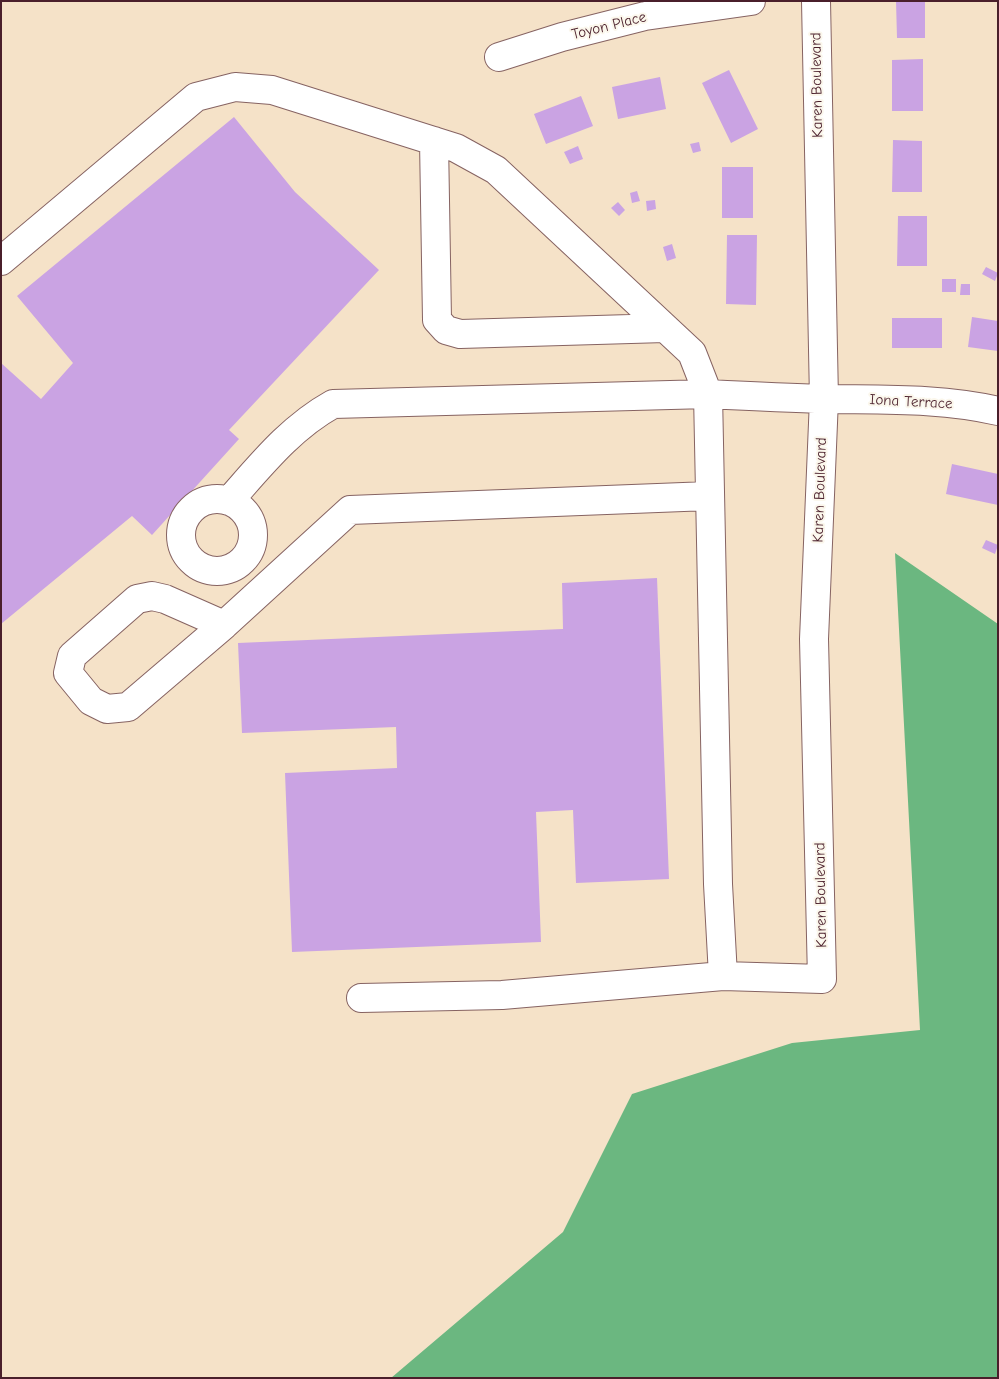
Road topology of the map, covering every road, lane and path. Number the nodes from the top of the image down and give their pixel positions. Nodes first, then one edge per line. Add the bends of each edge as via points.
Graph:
1 (750, 1) edge
2 (816, 1) edge
3 (499, 57) dead end
4 (434, 141) junction
5 (1, 261) edge
6 (666, 328) junction
7 (708, 394) junction
8 (824, 399) junction
9 (998, 411) edge
10 (710, 496) junction
11 (229, 501) dead end
12 (224, 625) junction
13 (723, 976) junction
14 (361, 998) dead end

1 - 3 street, Toyon Place via 645,16
2 - 8 street, Karen Boulevard
4 - 5 street via 272,90 235,87 196,97
4 - 6 street via 456,148 496,170
4 - 6 street via 437,320 446,330 460,334
6 - 7 street via 692,353
7 - 8 street, Iona Terrace
7 - 10 street
7 - 11 street, Iona Terrace via 333,404 288,435
8 - 9 street, Iona Terrace via 911,400 972,405
8 - 13 street, Karen Boulevard via 814,639 822,979
10 - 12 street via 350,510
10 - 13 street via 718,884
12 - 12 street via 128,707 107,710 91,701 68,673 72,656 137,600 152,596 165,599
13 - 14 street via 502,995

